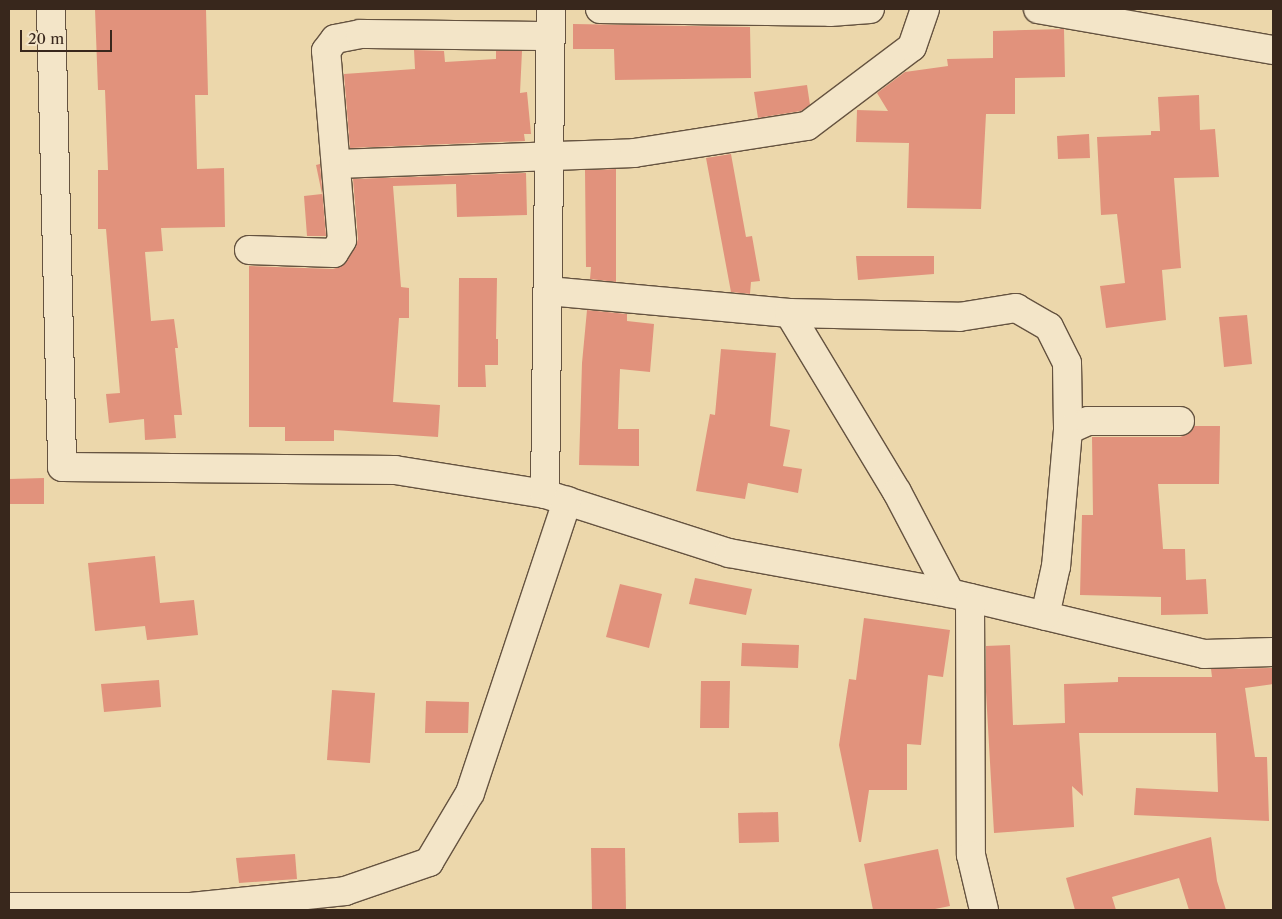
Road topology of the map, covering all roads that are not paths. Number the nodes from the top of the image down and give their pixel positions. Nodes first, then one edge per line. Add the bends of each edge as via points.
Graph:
1 (51, 9) edge
2 (551, 9) edge
3 (600, 9) edge
4 (870, 9) edge
5 (926, 9) edge
6 (1038, 9) edge
7 (550, 36) junction
8 (1273, 50) edge
9 (549, 155) junction
10 (337, 164) junction
11 (249, 250) dead end
12 (548, 291) junction
13 (789, 313) junction
14 (1180, 421) dead end
15 (1068, 430) junction
16 (556, 498) junction
17 (960, 596) junction
18 (1045, 616) junction
19 (1273, 652) edge
20 (9, 907) edge
21 (984, 910) edge

1 - 16 street via 62,467 394,470
2 - 7 street
3 - 4 street via 830,12
5 - 9 street via 912,47 807,126 634,153
6 - 8 street
7 - 9 street
7 - 10 street via 360,34 335,39 326,51
9 - 10 street
9 - 12 street
10 - 11 street via 342,240 334,253
12 - 13 street
12 - 16 street
13 - 15 street via 959,317 1016,308 1049,327 1067,363
13 - 17 street
14 - 15 street via 1088,421
15 - 18 street via 1056,566
16 - 17 street via 729,553
16 - 20 street via 470,793 429,862 345,891 191,907
17 - 18 street
17 - 21 street via 971,855
18 - 19 street via 1204,654

